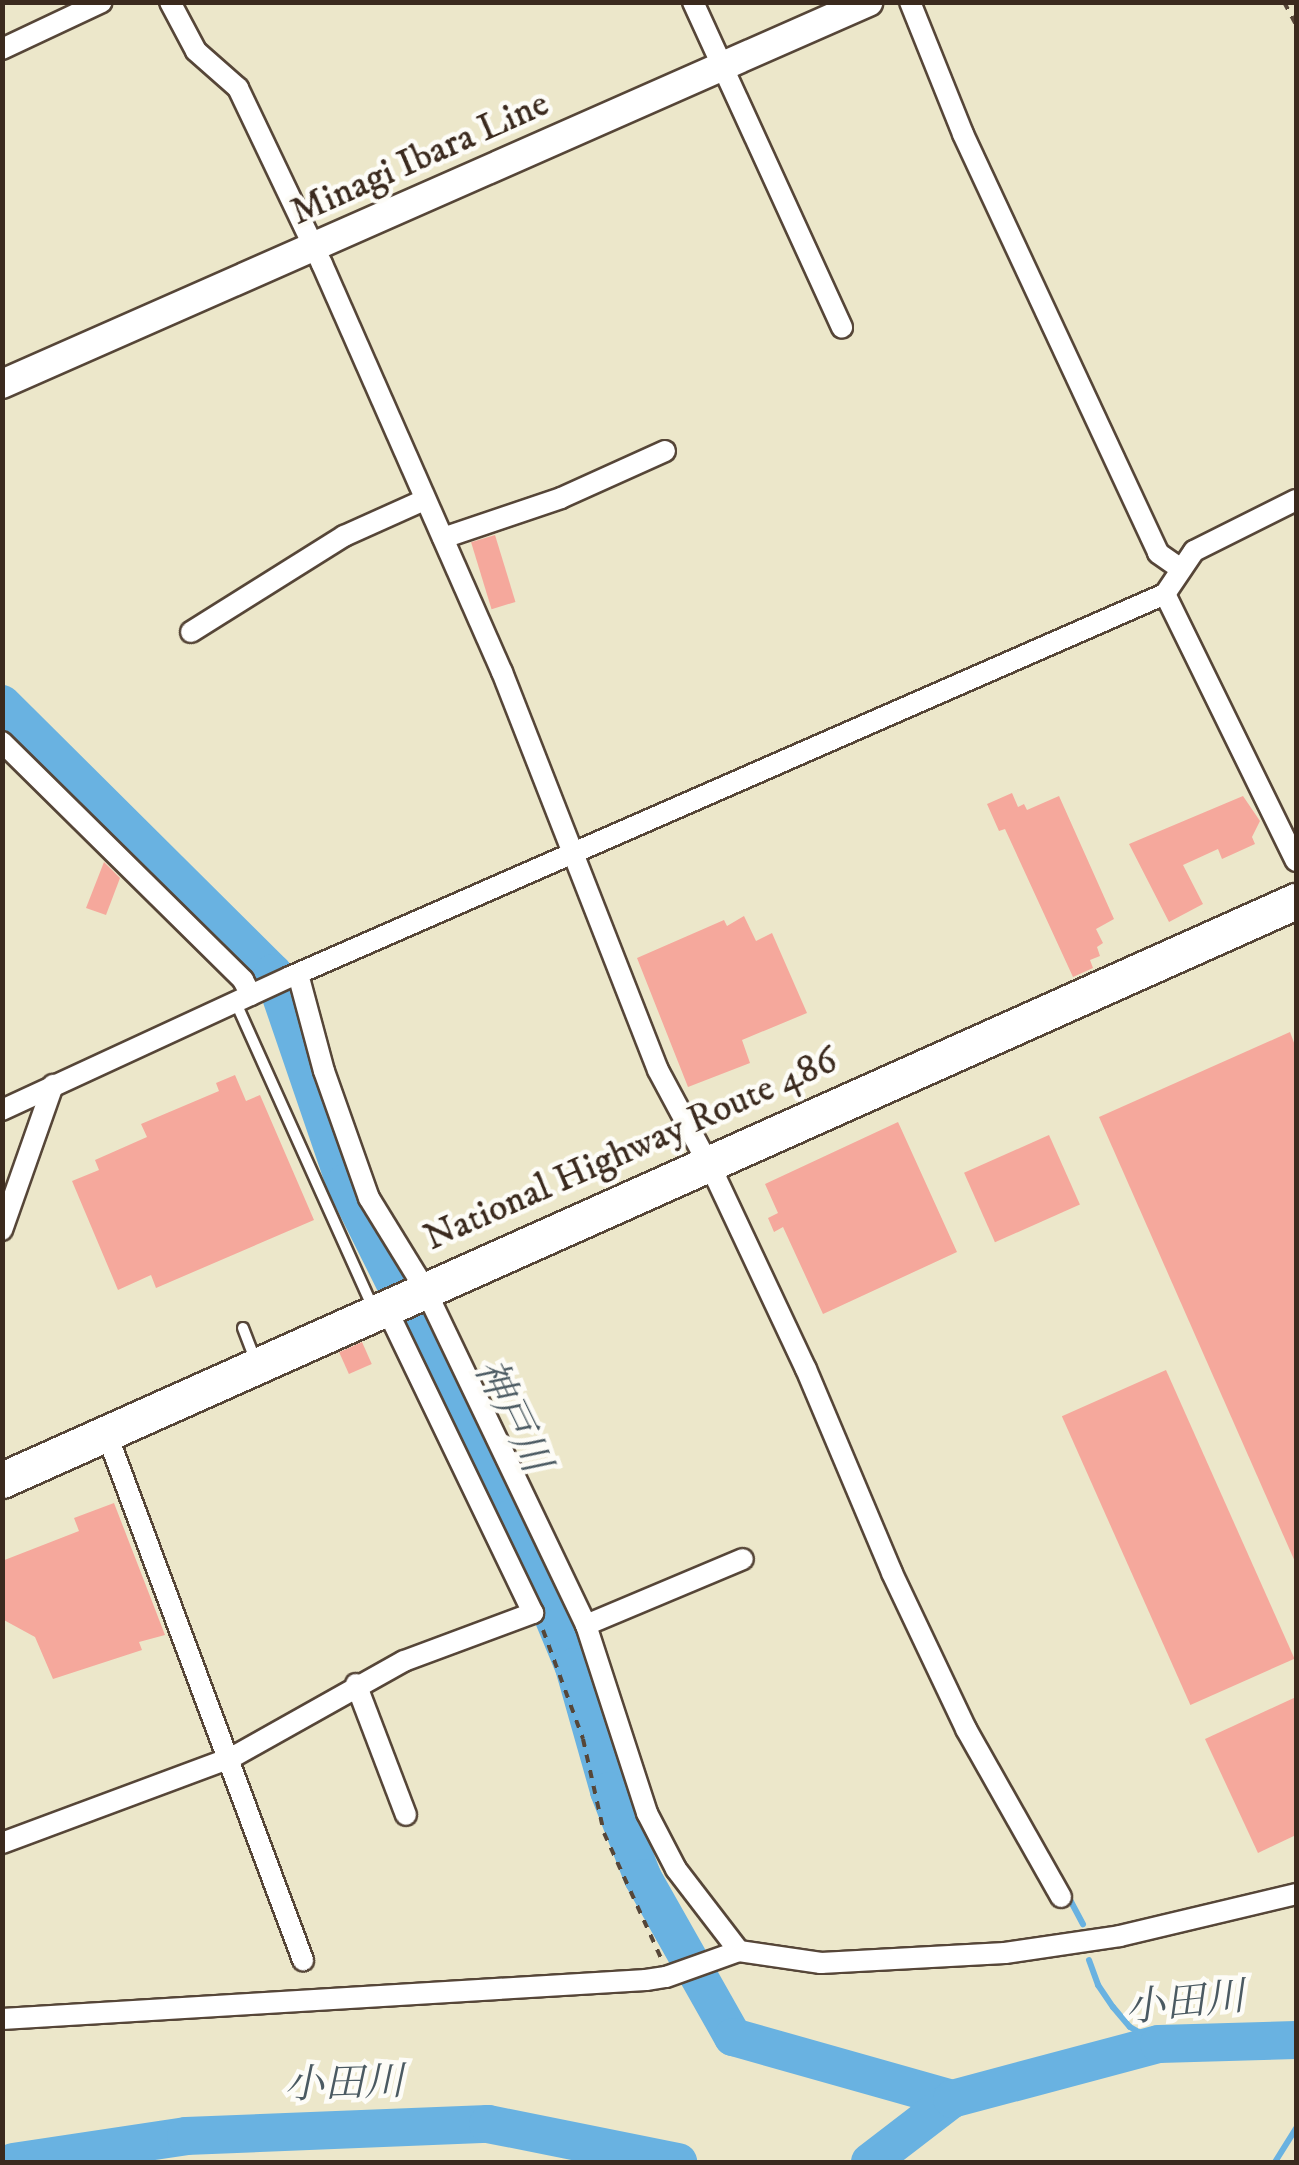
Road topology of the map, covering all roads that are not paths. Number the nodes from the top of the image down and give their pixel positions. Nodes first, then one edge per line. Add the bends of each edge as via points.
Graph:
1 (102, 2) edge
2 (170, 2) edge
3 (693, 2) edge
4 (868, 2) edge
5 (910, 2) edge
6 (2, 49) edge
7 (720, 67) junction
8 (313, 248) junction
9 (842, 328) dead end
10 (3, 383) edge
11 (666, 450) dead end
12 (424, 500) junction
13 (1296, 500) edge
14 (443, 538) junction
15 (1181, 568) junction
16 (1165, 594) junction
17 (191, 632) dead end
18 (2, 742) edge
19 (574, 853) junction
20 (1296, 861) edge
21 (1296, 901) edge
22 (294, 976) junction
23 (250, 996) junction
24 (53, 1085) junction
25 (2, 1110) edge
26 (705, 1162) junction
27 (2, 1230) edge
28 (398, 1300) junction
29 (242, 1328) dead end
30 (257, 1364) junction
31 (106, 1432) junction
32 (2, 1480) edge
33 (744, 1559) dead end
34 (586, 1625) junction
35 (356, 1684) junction
36 (230, 1758) junction
37 (406, 1816) dead end
38 (2, 1843) edge
39 (1296, 1894) edge
40 (1061, 1897) dead end
41 (732, 1954) junction
42 (303, 1960) dead end
43 (2, 2019) edge

1 - 6 street
2 - 8 street via 196,51 238,88
3 - 7 street
4 - 7 main road, Minagi Ibara Line
5 - 15 street via 963,134 1158,553
7 - 8 main road, Minagi Ibara Line
7 - 9 street
8 - 10 main road, Minagi Ibara Line
8 - 12 street
11 - 14 street via 561,498
12 - 14 street
12 - 17 street via 344,536
13 - 15 street via 1216,536
14 - 19 street
15 - 16 street
16 - 19 street
16 - 20 street
18 - 23 street via 243,980
19 - 22 street
19 - 26 street via 658,1070
21 - 26 highway, National Highway Route 486
22 - 23 street
22 - 28 street
23 - 24 street
23 - 28 lane
24 - 25 street
24 - 27 street
26 - 28 highway, National Highway Route 486
26 - 40 street via 806,1369 966,1729
28 - 30 highway, National Highway Route 486
28 - 34 street
28 - 35 street via 533,1613
29 - 30 lane
30 - 31 highway, National Highway Route 486
31 - 32 highway, National Highway Route 486
31 - 36 street
33 - 34 street
34 - 41 street via 637,1789 676,1869
35 - 36 street
35 - 37 street
36 - 38 street
36 - 42 street
39 - 41 street via 1120,1936 1005,1953 822,1963
41 - 43 street via 671,1976

